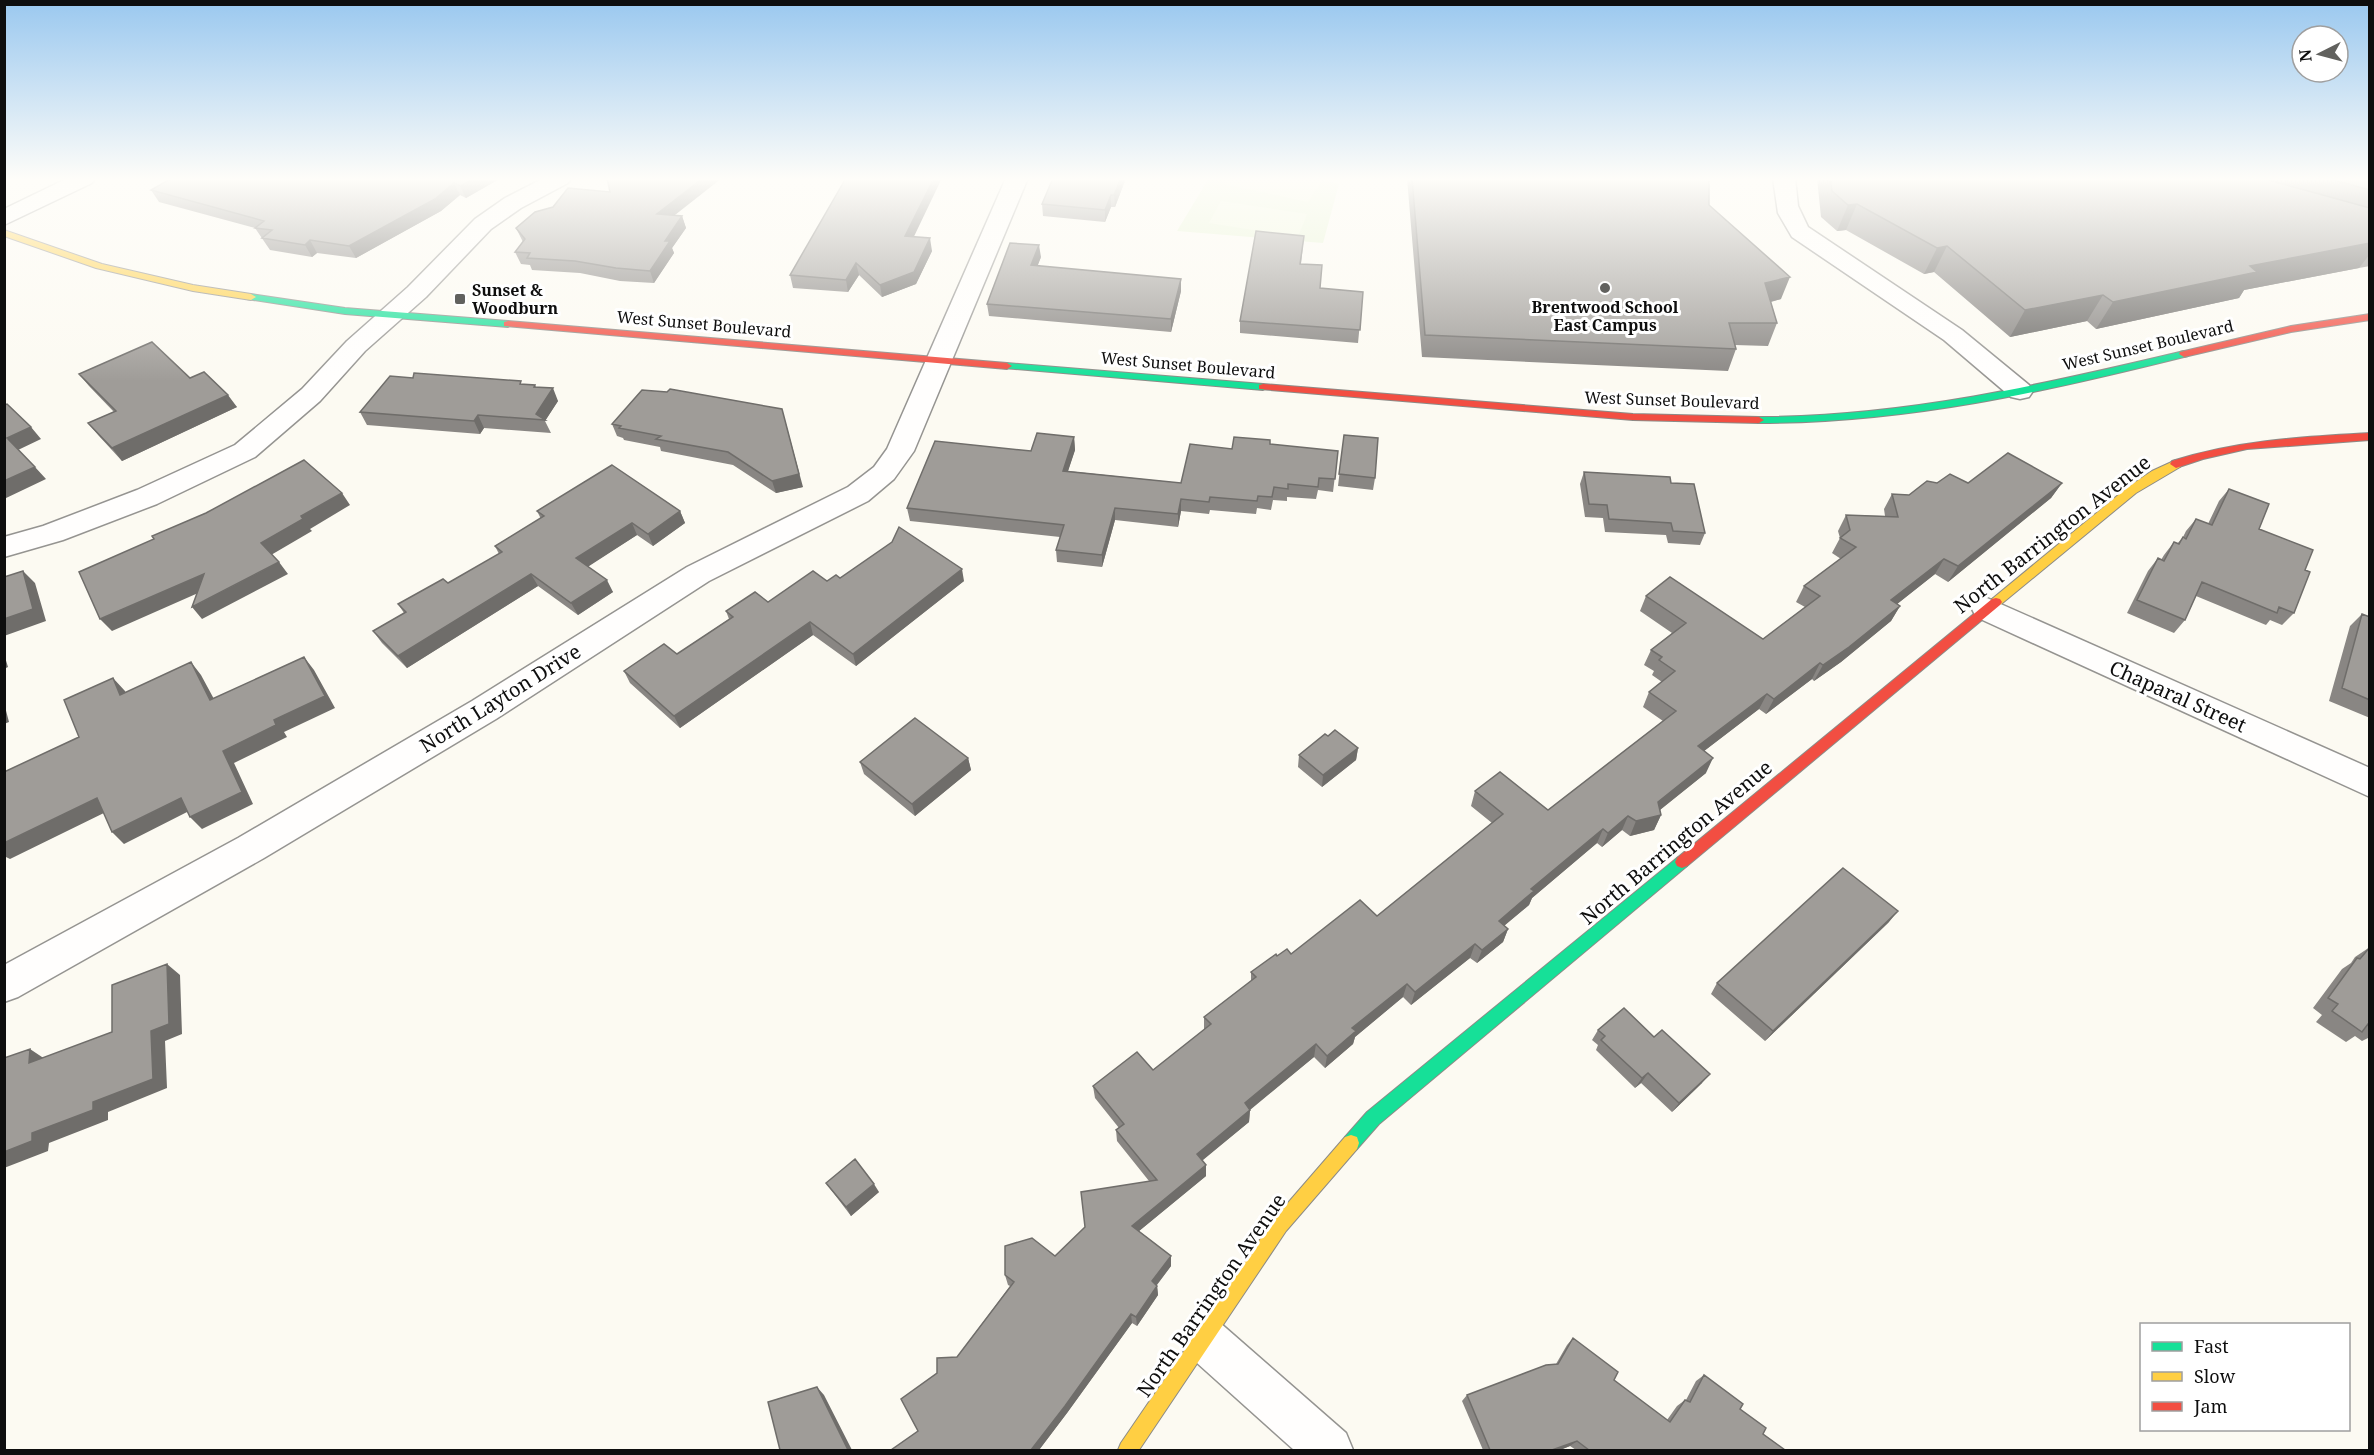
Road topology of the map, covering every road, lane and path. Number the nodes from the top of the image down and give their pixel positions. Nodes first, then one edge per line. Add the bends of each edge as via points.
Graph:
1 (43, 246) edge
2 (462, 246) edge
3 (988, 246) edge
4 (1821, 246) edge
5 (388, 316) junction
6 (2370, 317) edge
7 (939, 361) junction
8 (2020, 391) junction
9 (2370, 436) edge
10 (4, 547) edge
11 (1987, 609) junction
12 (2370, 783) edge
13 (4, 985) edge
14 (1203, 1338) junction
15 (1128, 1450) edge
16 (1329, 1450) edge

1 - 5 main road, West Sunset Boulevard via 99,266 193,288
2 - 5 street
3 - 7 street, North Layton Drive
4 - 8 street via 1953,335
5 - 7 main road, West Sunset Boulevard
5 - 10 street via 311,395 245,451 147,497 54,533
6 - 8 main road, West Sunset Boulevard via 2281,331
7 - 8 main road, West Sunset Boulevard via 1693,420 1881,415
7 - 13 street, North Layton Drive via 900,451 884,473 858,494 698,574 474,716 251,848
9 - 11 main road, North Barrington Avenue via 2229,449 2196,456 2165,469
11 - 12 street, Chaparal Street
11 - 14 main road, North Barrington Avenue via 1373,1118 1280,1225
14 - 15 main road, North Barrington Avenue
14 - 16 street

